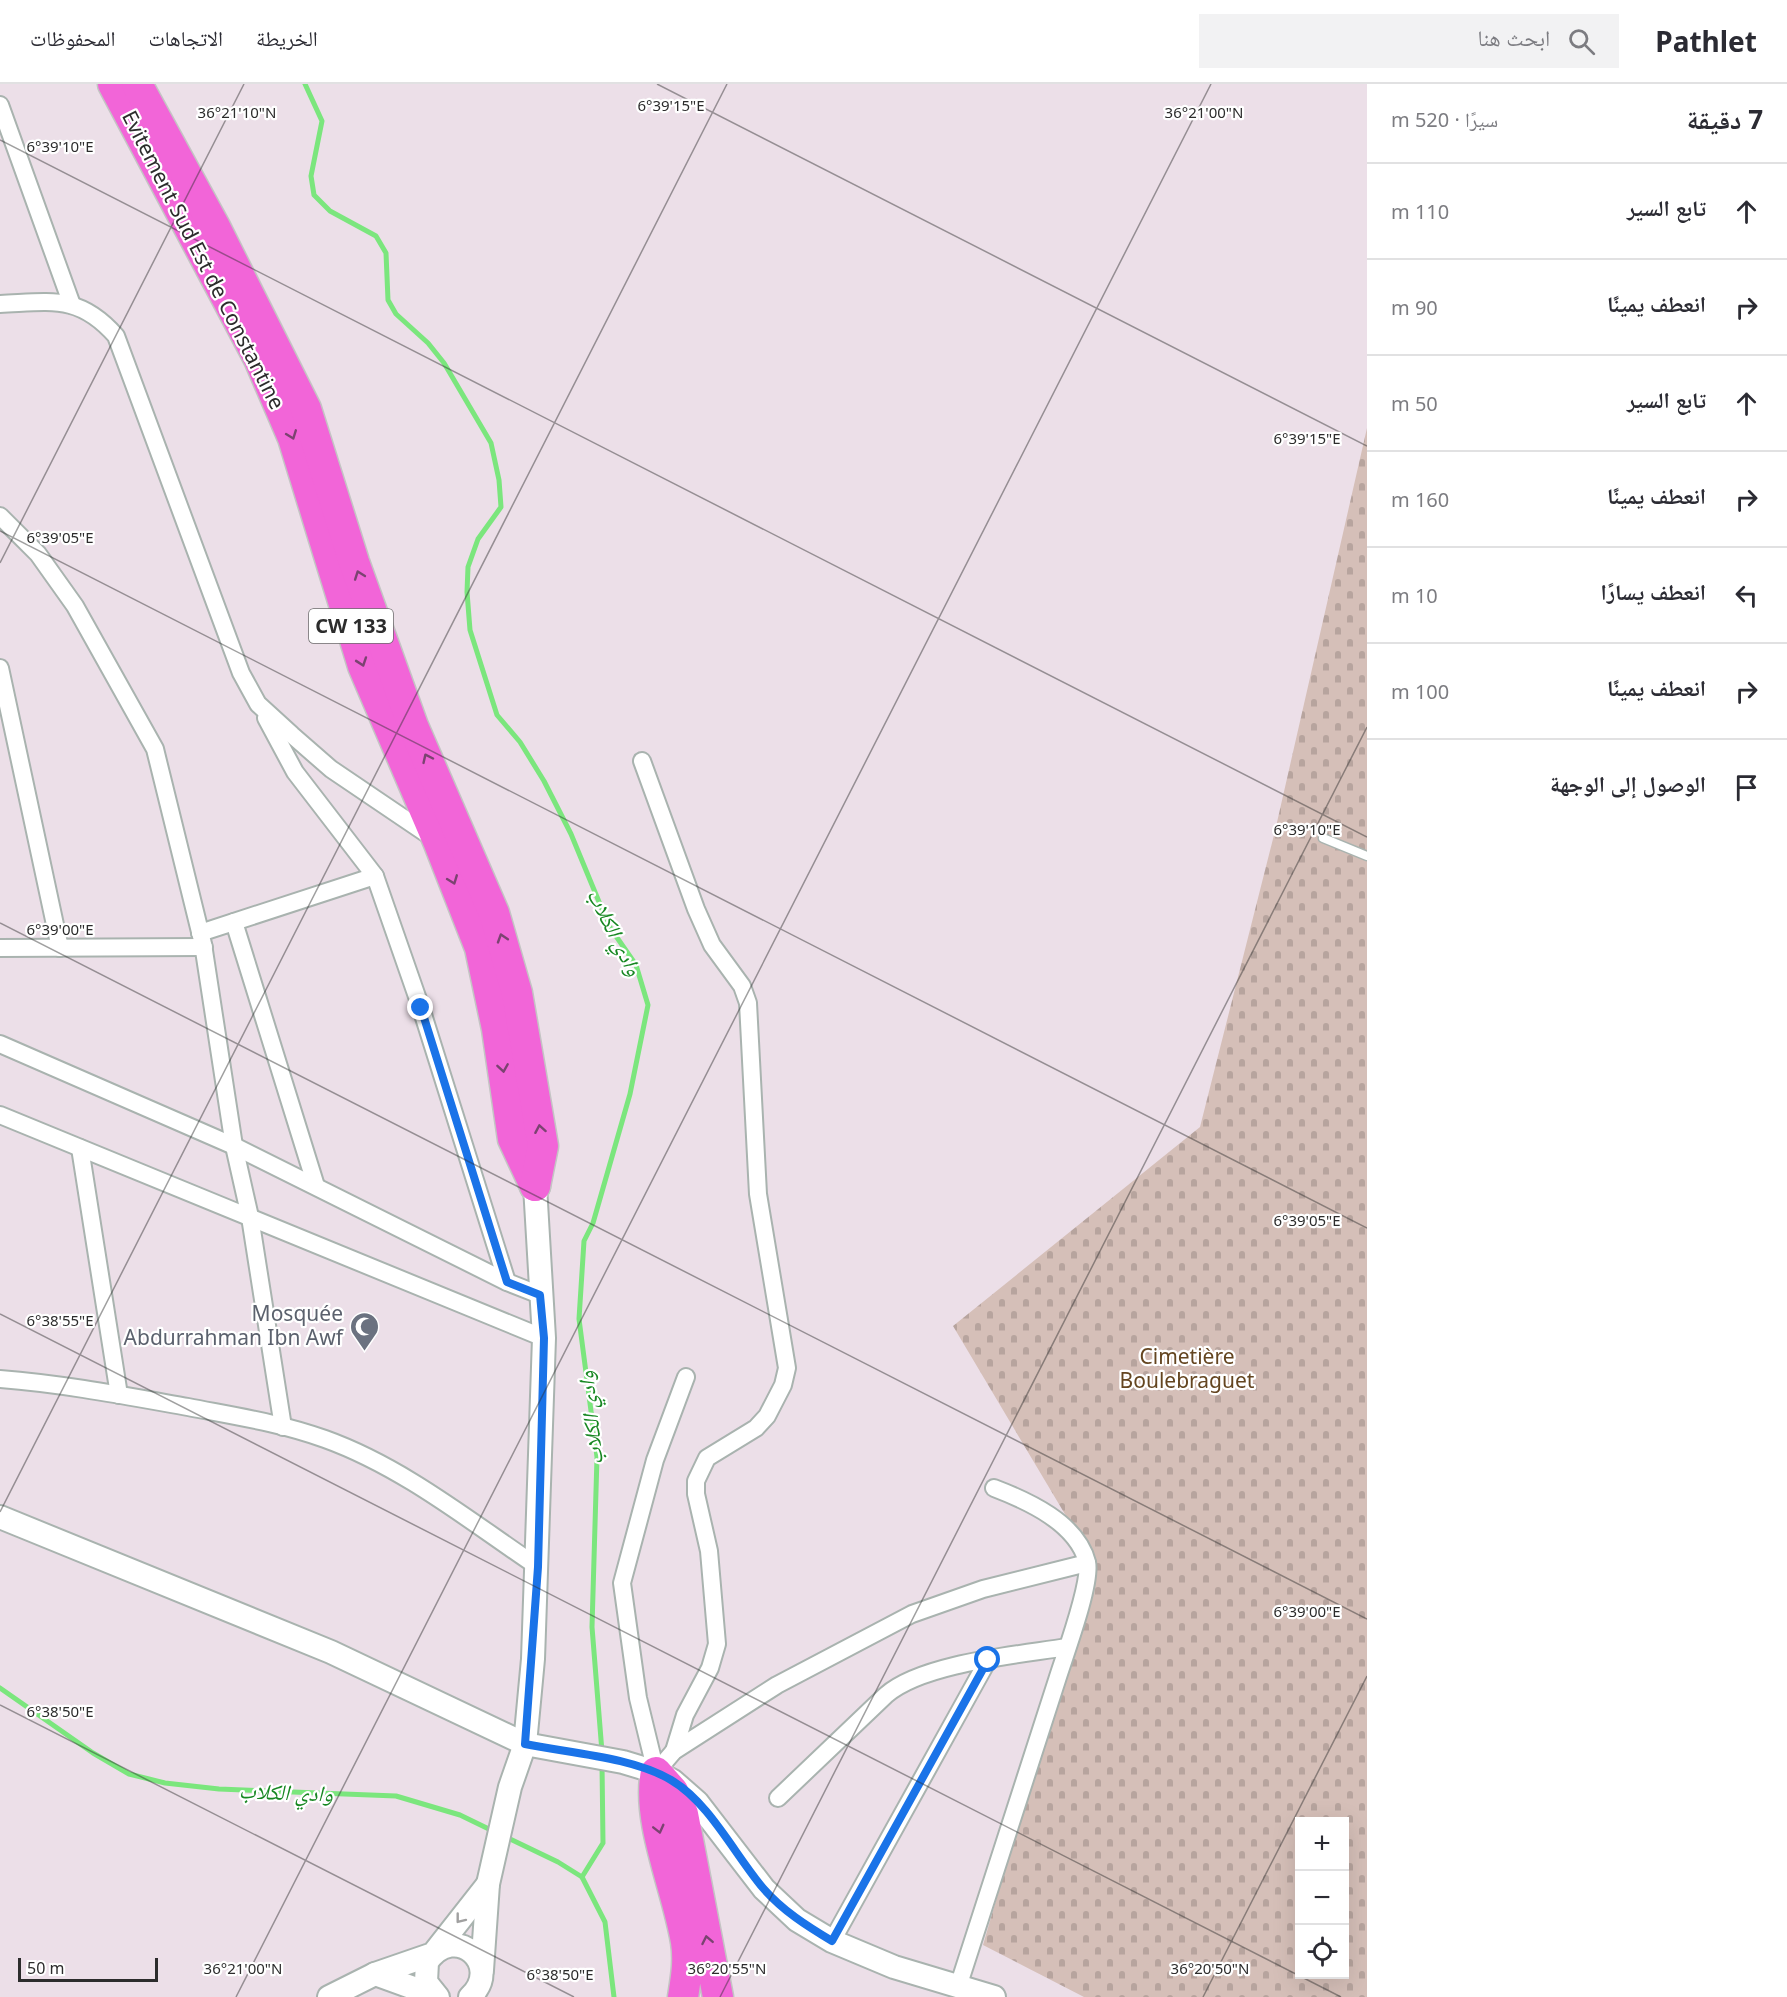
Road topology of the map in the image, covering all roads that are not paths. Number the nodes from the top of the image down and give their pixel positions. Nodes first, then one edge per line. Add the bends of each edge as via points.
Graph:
1 (113, 84) edge
2 (137, 84) edge
3 (0, 105) edge
4 (0, 304) edge
5 (72, 305) junction
6 (0, 516) edge
7 (0, 668) edge
8 (258, 704) junction
9 (642, 761) dead end
10 (450, 837) junction
11 (1323, 838) dead end
12 (1367, 856) edge
13 (375, 876) junction
14 (234, 922) junction
15 (202, 940) junction
16 (0, 948) edge
17 (60, 948) junction
18 (0, 1044) edge
19 (0, 1115) edge
20 (234, 1146) junction
21 (80, 1148) junction
22 (316, 1186) junction
23 (536, 1186) joint
24 (250, 1217) junction
25 (507, 1282) junction
26 (540, 1295) junction
27 (544, 1338) junction
28 (686, 1377) dead end
29 (0, 1379) edge
30 (119, 1395) junction
31 (283, 1427) junction
32 (994, 1488) dead end
33 (0, 1517) edge
34 (1087, 1563) junction
35 (538, 1567) junction
36 (1067, 1647) junction
37 (988, 1660) junction
38 (525, 1744) junction
39 (665, 1762) junction
40 (778, 1798) dead end
41 (488, 1884) junction
42 (832, 1941) junction
43 (433, 1954) junction
44 (482, 1971) junction
45 (375, 1974) junction
46 (958, 1987) junction
47 (437, 1996) edge
48 (328, 1997) edge
49 (470, 1997) edge
50 (485, 1997) edge
51 (683, 1997) edge
52 (718, 1997) edge
53 (994, 1997) edge

1 -> 10 highway, Evitement Sud Est de Constantine / CW 133 via 259,359 293,438 363,666
10 -> 2 highway, Evitement Sud Est de Constantine / CW 133 via 354,562 306,409
3 - 5 street
4 - 5 street
5 - 8 street via 99,316 116,336 241,673
6 - 15 street via 38,554 75,606 155,748
7 - 17 street
8 - 10 street via 331,769
8 - 13 street via 295,772
9 - 39 street via 696,909 712,945 742,986 748,1003 758,1194 787,1368 767,1416 756,1428 707,1458 696,1481 709,1551 717,1644 710,1668
10 - 23 highway, Evitement Sud Est de Constantine / CW 133 via 494,913 517,993 543,1146
11 - 12 lane
13 - 14 street
13 - 25 street
14 - 15 street
14 - 22 street
15 - 17 street
15 - 20 street
16 - 17 street
18 - 20 street
19 - 21 street
20 - 22 street
20 - 24 street
21 - 24 street
21 - 30 street
22 - 25 street
23 - 26 main road, Evitement Sud Est de Constantine / CW 133
24 - 27 street
24 - 31 street
25 - 26 street
26 - 27 main road, Evitement Sud Est de Constantine / CW 133
27 - 35 main road, Evitement Sud Est de Constantine / CW 133
28 - 39 street via 655,1460 622,1583 638,1698
29 - 30 street
30 - 31 street
31 - 35 street via 326,1439 405,1478
32 - 34 street via 1039,1508 1058,1522 1078,1544
33 - 38 main road via 331,1652
34 - 36 street
34 - 39 street via 1019,1578 920,1611 777,1685
35 - 38 main road, Evitement Sud Est de Constantine / CW 133
36 - 37 street
36 - 46 street
37 - 40 street via 915,1678 895,1688
37 - 42 street
38 - 39 main road via 623,1762
38 - 41 main road, CW 133 via 510,1787
39 - 42 main road via 679,1786 697,1802 764,1889 797,1920
39 -> 51 highway via 654,1804 686,1943
52 -> 39 highway via 685,1822
41 -> 43 main road
41 - 44 main road
42 - 46 main road via 894,1967
43 - 44 main road via 441,1948 460,1946 477,1956
43 - 45 main road
43 - 47 main road via 425,1972 429,1988
44 - 49 main road via 481,1983
44 - 50 main road
45 - 47 main road
45 - 48 main road
46 - 53 main road

